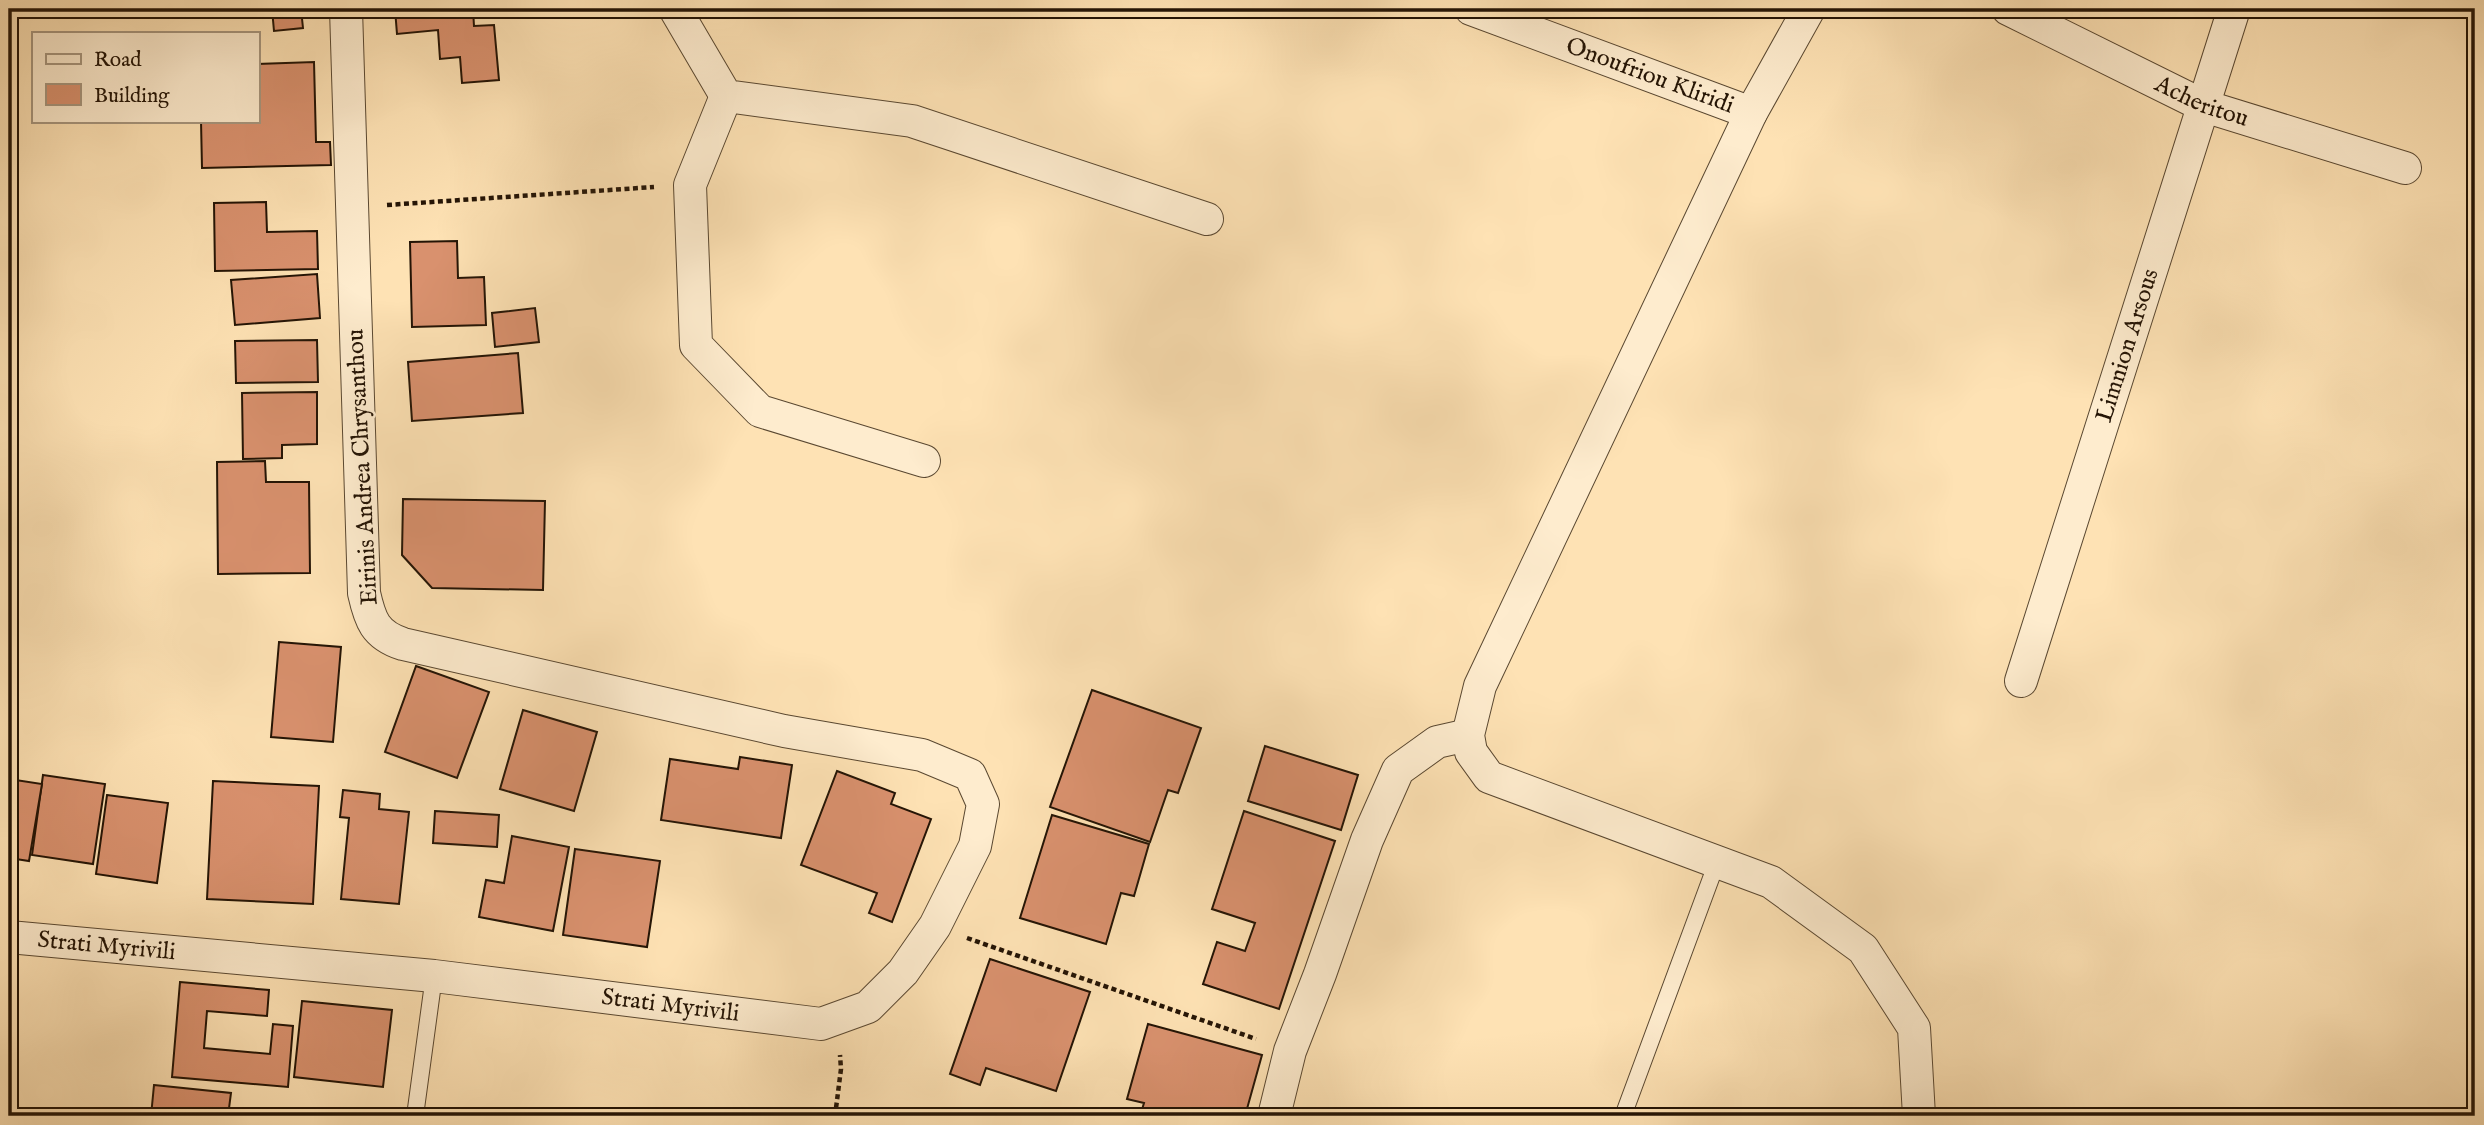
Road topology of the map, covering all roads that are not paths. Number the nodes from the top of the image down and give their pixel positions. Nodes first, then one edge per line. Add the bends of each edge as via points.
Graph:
1 (346, 9) edge
2 (675, 9) edge
3 (1471, 9) edge
4 (1809, 9) edge
5 (2008, 9) edge
6 (2234, 9) edge
7 (726, 96) junction
8 (2204, 106) junction
9 (1751, 113) junction
10 (2405, 168) dead end
11 (1207, 219) dead end
12 (924, 461) dead end
13 (2021, 681) dead end
14 (784, 731) joint
15 (1468, 735) junction
16 (1717, 862) junction
17 (9, 937) edge
18 (434, 976) junction
19 (415, 1116) edge
20 (1274, 1116) edge
21 (1623, 1116) edge
22 (1919, 1116) edge

1 - 14 street, Eirinis Andrea Chrysanthou via 364,593 378,630 403,644
2 - 7 street
3 - 9 street, Onoufriou Kliridi
4 - 9 street
5 - 8 street, Acheritou
6 - 8 street, Limnion Arsous
7 - 11 street via 912,121
7 - 12 street via 690,185 695,345 760,411
8 - 10 street, Acheritou
8 - 13 street, Limnion Arsous
9 - 15 street via 1480,686
14 - 18 street, Strati Myrivili via 922,755 970,775 983,804 975,846 935,926 903,972 868,1007 821,1024
15 - 16 street via 1471,752 1489,777
15 - 20 street via 1437,742 1398,770 1367,840 1290,1051
16 - 21 lane
16 - 22 street via 1771,882 1863,949 1914,1028
17 - 18 street, Strati Myrivili
18 - 19 lane

